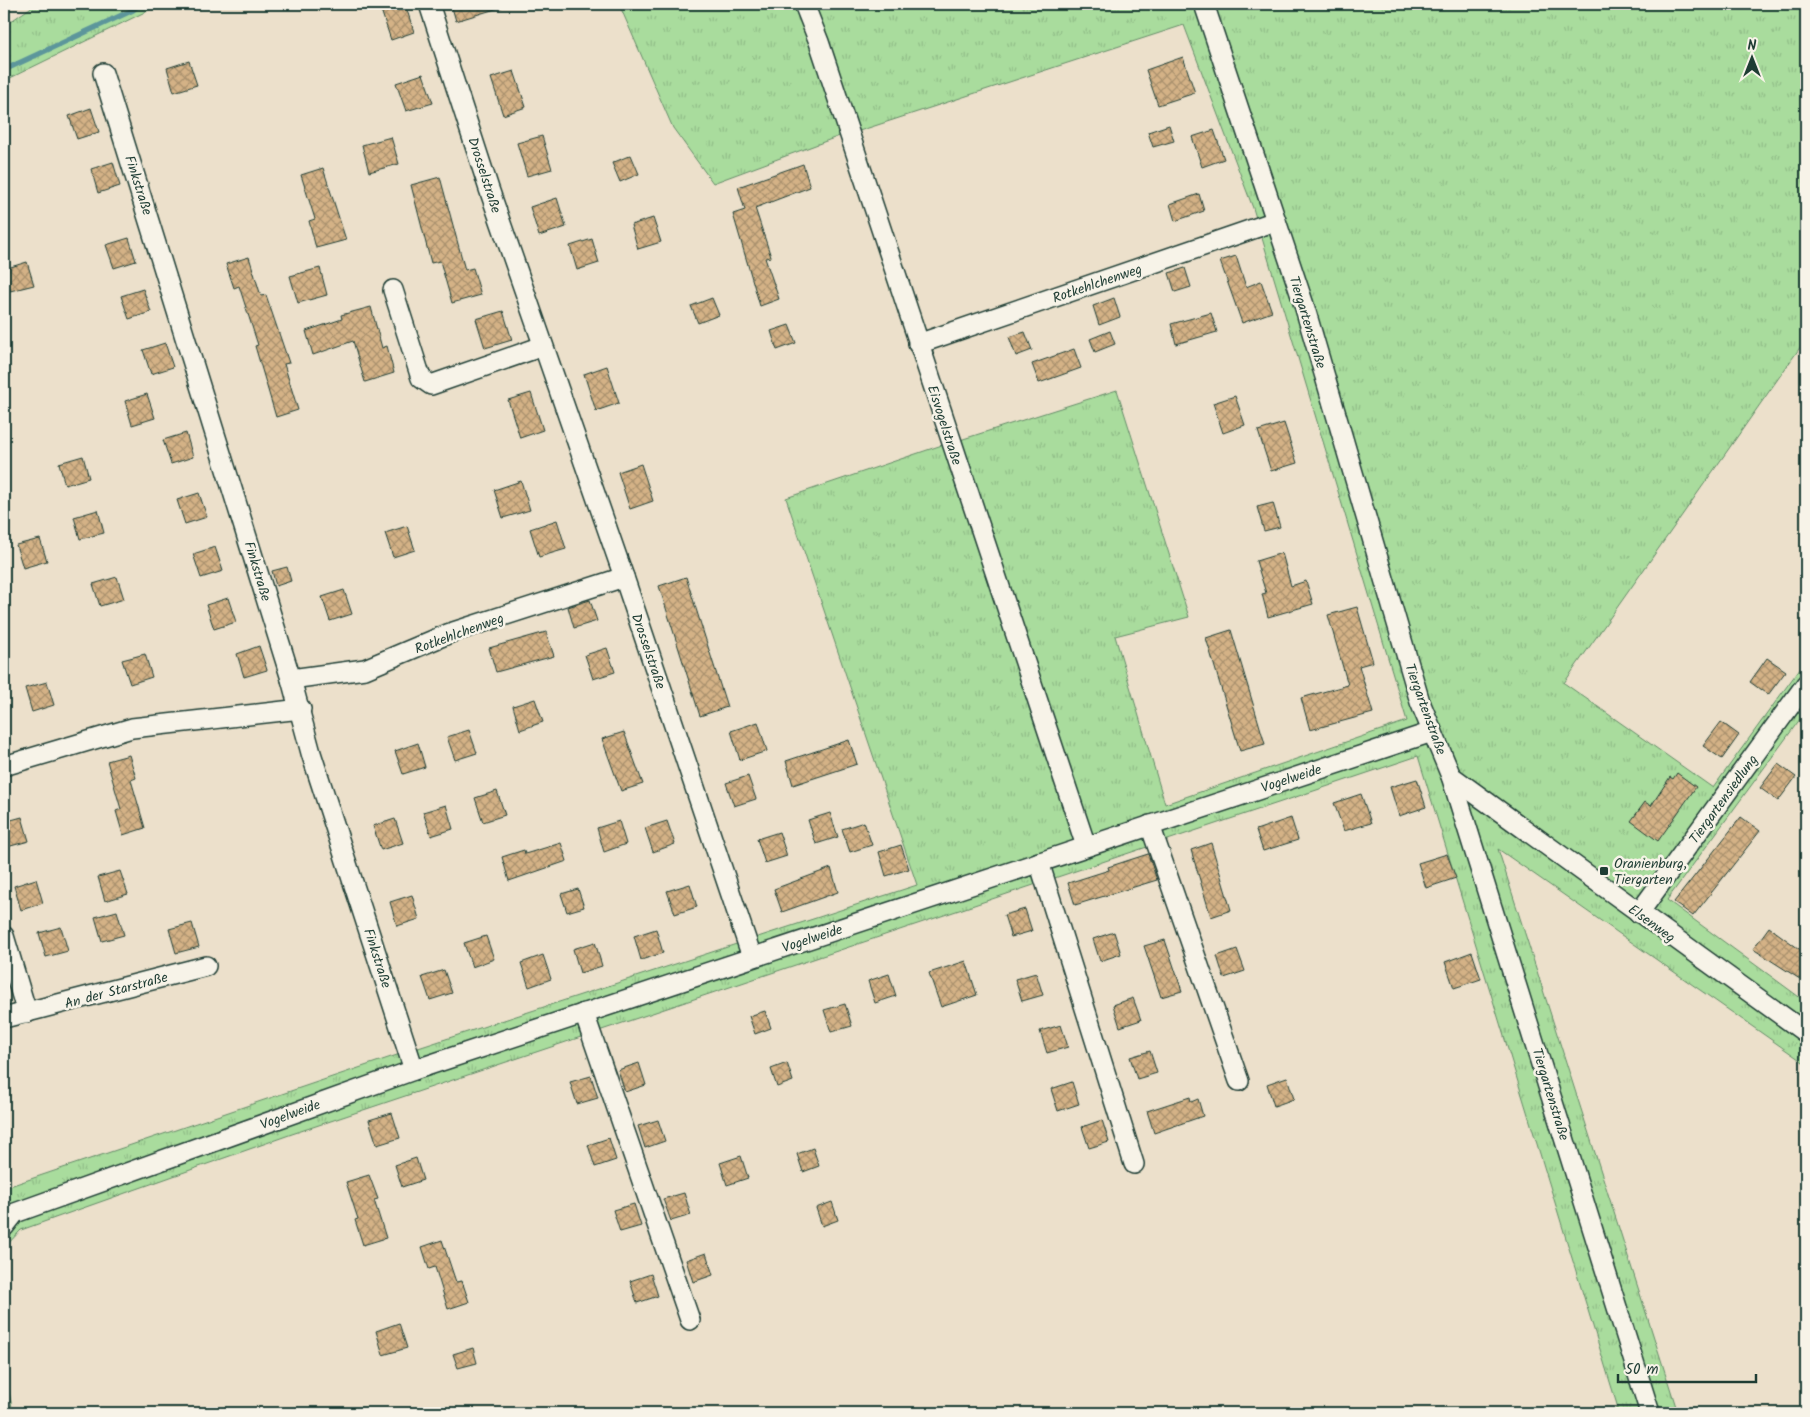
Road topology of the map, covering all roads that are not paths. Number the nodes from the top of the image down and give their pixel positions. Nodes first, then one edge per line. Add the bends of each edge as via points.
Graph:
1 (429, 4) edge
2 (804, 4) edge
3 (1204, 4) edge
4 (103, 73) dead end
5 (1276, 221) junction
6 (392, 290) dead end
7 (918, 344) junction
8 (544, 346) junction
9 (624, 577) junction
10 (291, 679) junction
11 (1806, 684) edge
12 (301, 709) junction
13 (1432, 732) junction
14 (4, 766) edge
15 (1451, 776) junction
16 (1150, 825) junction
17 (1086, 846) junction
18 (1039, 862) junction
19 (1639, 913) junction
20 (4, 936) edge
21 (752, 957) junction
22 (206, 966) dead end
23 (26, 1013) junction
24 (584, 1013) junction
25 (4, 1018) edge
26 (1806, 1033) edge
27 (414, 1070) junction
28 (1239, 1081) dead end
29 (1134, 1164) dead end
30 (8, 1216) edge
31 (690, 1320) dead end
32 (1650, 1413) edge

1 - 8 street, Drosselstraße via 488,189
2 - 7 street, Eisvogelstraße
3 - 5 street, Tiergartenstraße
4 - 10 street, Finkstraße
5 - 7 street, Rotkehlchenweg
5 - 13 street, Tiergartenstraße via 1304,305 1420,702
6 - 8 street via 421,378 431,385
7 - 17 street, Eisvogelstraße
8 - 9 street, Drosselstraße
9 - 10 street, Rotkehlchenweg via 450,633 365,670
9 - 21 street, Drosselstraße
10 - 12 street, Finkstraße
11 - 19 street, Tiergartensiedlung
12 - 14 street via 132,728
12 - 27 street, Finkstraße via 311,753
13 - 15 street, Tiergartenstraße
13 - 16 street, Vogelweide
15 - 19 street, Elsenweg
15 - 32 street, Tiergartenstraße
16 - 17 street, Vogelweide
16 - 28 street
17 - 18 street, Vogelweide
18 - 21 street, Vogelweide
18 - 29 street
19 - 26 street, Elsenweg
20 - 23 street
21 - 24 street, Vogelweide
22 - 23 street, An der Starstraße
23 - 25 street, An der Starstraße
24 - 27 street, Vogelweide
24 - 31 street
27 - 30 street, Vogelweide

